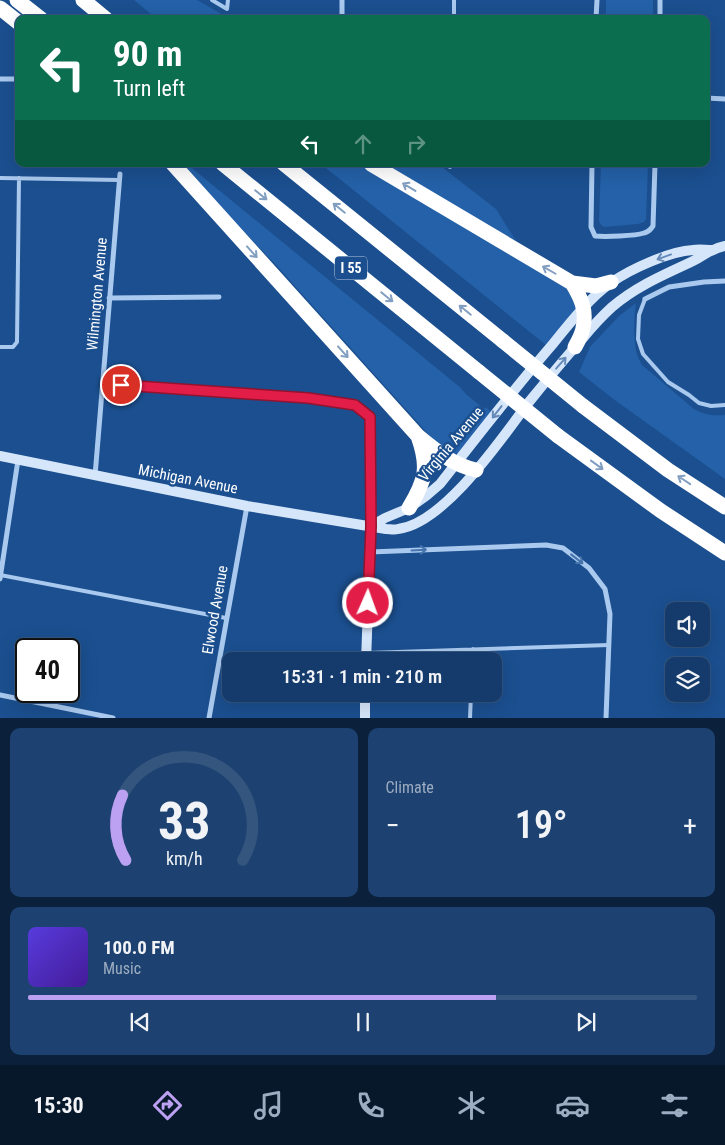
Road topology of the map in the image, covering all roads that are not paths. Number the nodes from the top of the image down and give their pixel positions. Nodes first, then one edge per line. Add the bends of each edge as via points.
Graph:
1 (18, 0) edge
2 (83, 0) edge
3 (212, 0) edge
4 (228, 0) edge
5 (342, 0) edge
6 (454, 0) edge
7 (597, 0) edge
8 (660, 0) edge
9 (0, 8) edge
10 (36, 15) edge
11 (101, 15) edge
12 (342, 15) edge
13 (454, 15) edge
14 (596, 15) edge
15 (660, 15) edge
16 (15, 20) edge
17 (15, 79) edge
18 (0, 80) edge
19 (710, 98) edge
20 (725, 99) edge
21 (175, 167) edge
22 (227, 167) edge
23 (288, 167) edge
24 (375, 167) edge
25 (592, 167) edge
26 (655, 167) edge
27 (120, 177) joint
28 (0, 178) edge
29 (19, 178) junction
30 (725, 246) edge
31 (712, 250) junction
32 (725, 281) edge
33 (611, 282) junction
34 (572, 283) junction
35 (219, 297) dead end
36 (109, 298) junction
37 (646, 299) joint
38 (584, 309) junction
39 (0, 347) edge
40 (575, 347) junction
41 (102, 384) junction
42 (725, 405) edge
43 (370, 417) joint
44 (418, 436) junction
45 (0, 456) edge
46 (18, 460) junction
47 (456, 464) junction
48 (476, 470) junction
49 (94, 476) junction
50 (247, 506) junction
51 (409, 508) junction
52 (725, 508) edge
53 (371, 526) junction
54 (370, 552) junction
55 (725, 553) edge
56 (0, 575) edge
57 (0, 579) edge
58 (226, 618) junction
59 (608, 645) junction
60 (473, 649) joint
61 (367, 652) edge
62 (433, 652) edge
63 (0, 695) edge
64 (365, 702) edge
65 (471, 702) edge
66 (113, 718) edge
67 (209, 718) edge
68 (365, 718) edge
69 (470, 718) edge
70 (606, 718) edge

1 - 10 highway
2 - 11 highway
3 - 4 lane via 227,9
5 - 12 street
6 - 13 lane
7 - 14 street
8 - 15 street
9 - 16 highway
17 - 18 street
19 - 20 street
21 -> 44 highway
22 -> 55 highway, I 55, bridge via 558,436
52 -> 23 highway, I 55, bridge via 583,406
34 -> 24 highway
25 - 26 street via 591,227 595,236 603,237 644,234 653,226
27 - 29 lane
27 - 36 street, Wilmington Avenue
28 - 29 lane
29 - 39 lane via 17,342 13,347
30 - 31 main road, Virginia Avenue
31 -> 33 main road, Virginia Avenue via 679,252
31 - 40 main road, Virginia Avenue via 631,293 612,307
32 - 37 street via 669,287
33 - 34 highway via 596,286
33 - 38 main road, Virginia Avenue
34 - 38 highway
35 - 36 street
36 - 41 street, Wilmington Avenue
37 - 42 lane via 639,315 638,339 643,354 668,382 699,403
38 - 40 highway via 583,330
38 -> 47 main road, Virginia Avenue
48 -> 40 main road, Virginia Avenue
41 - 43 lane via 308,398 355,405
41 - 49 street, Wilmington Avenue
43 - 53 street
44 - 47 highway
44 - 51 highway via 425,468 418,494
45 - 46 main road, Michigan Avenue
46 - 49 main road, Michigan Avenue
46 - 56 street
47 - 48 highway
47 - 51 main road, Virginia Avenue via 440,484
48 - 53 main road, Virginia Avenue via 449,500 422,520 398,529
49 - 50 main road, Michigan Avenue
50 - 53 main road, Michigan Avenue
50 - 58 street, Elwood Avenue
51 - 53 main road, Virginia Avenue
53 - 54 main road
54 -> 59 street via 546,544 563,548 589,568 605,589 610,614
54 - 61 main road
56 - 57 street
56 - 58 lane
58 - 67 street, Elwood Avenue
59 - 60 lane
59 - 70 street
60 - 62 lane
63 - 66 street
64 - 68 main road
65 - 69 lane

